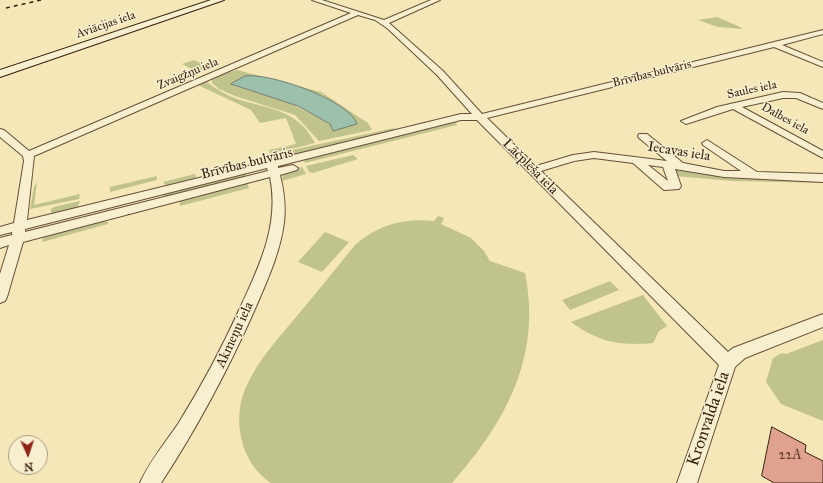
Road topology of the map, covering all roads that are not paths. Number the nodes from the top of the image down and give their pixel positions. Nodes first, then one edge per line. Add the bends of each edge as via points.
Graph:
1 (220, 0) edge
2 (314, 0) edge
3 (438, 0) edge
4 (358, 13) junction
5 (384, 22) junction
6 (823, 32) edge
7 (774, 44) junction
8 (823, 65) edge
9 (0, 74) edge
10 (734, 106) junction
11 (823, 106) edge
12 (481, 117) junction
13 (686, 121) dead end
14 (0, 132) edge
15 (643, 136) dead end
16 (707, 143) dead end
17 (823, 155) edge
18 (28, 156) junction
19 (636, 160) junction
20 (668, 164) junction
21 (680, 166) junction
22 (273, 168) junction
23 (533, 170) junction
24 (754, 175) junction
25 (823, 178) edge
26 (0, 231) edge
27 (20, 231) junction
28 (0, 243) edge
29 (0, 296) edge
30 (823, 320) edge
31 (728, 363) junction
32 (150, 483) edge
33 (687, 483) edge

1 - 9 main road, Aviācijas iela
2 - 4 street, Lāčplēša iela
3 - 5 street
4 - 5 street, Lāčplēša iela
4 - 18 street, Zvaigžņu iela
5 - 12 street, Lāčplēša iela via 440,73
6 - 7 street, Brīvības bulvāris
7 - 8 street
7 - 12 street, Brīvības bulvāris
10 - 11 street, Saules iela via 792,94 803,96
10 - 13 street, Saules iela
10 - 17 street, Dalbes iela
12 - 22 street, Brīvības bulvāris via 465,125
12 - 23 street, Lāčplēša iela
14 - 18 street
15 - 21 street
16 - 24 street
18 - 27 street
19 - 20 street, Iecavas iela
19 - 20 street via 668,187 675,186
19 - 23 street, Iecavas iela via 584,156
20 - 21 street, Iecavas iela
21 - 24 street, Iecavas iela via 724,174
22 - 27 street, Brīvības bulvāris
22 - 32 street, Akmeņu iela via 278,194 278,223 263,275 217,374
23 - 31 street, Lāčplēša iela
24 - 25 street, Iecavas iela
26 - 27 street, Brīvības bulvāris
27 - 28 street, Brīvības bulvāris
27 - 29 street
30 - 31 street, Kronvalda iela via 739,353
31 - 33 street, Kronvalda iela

